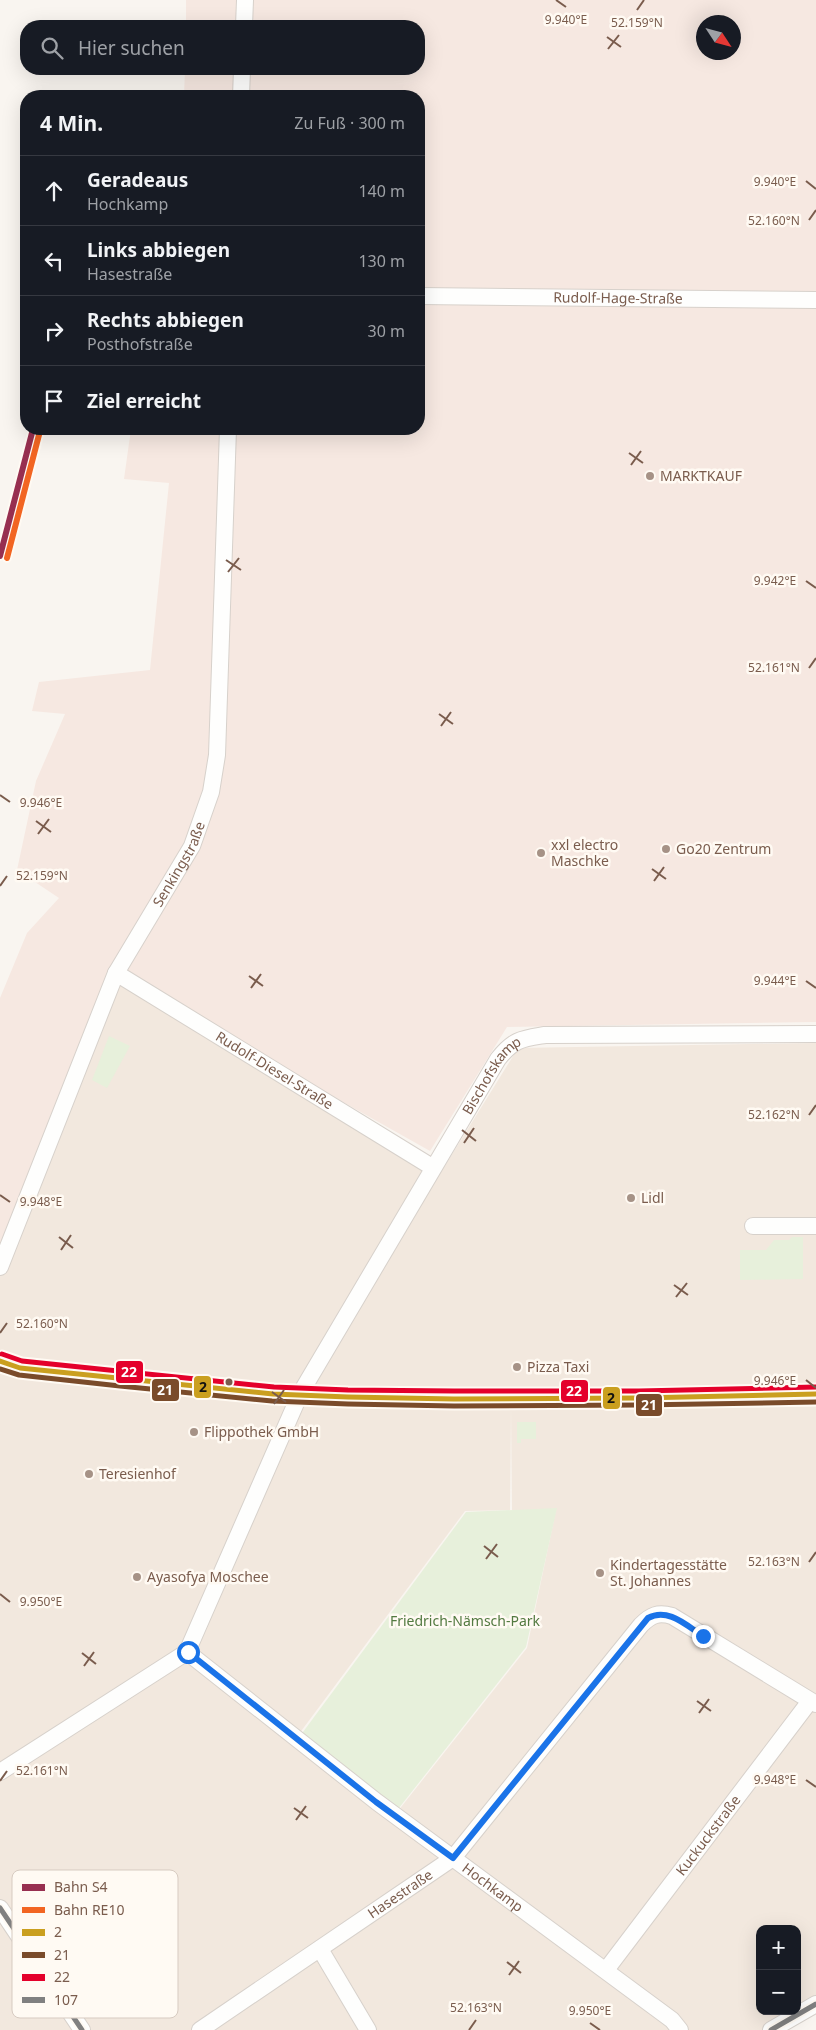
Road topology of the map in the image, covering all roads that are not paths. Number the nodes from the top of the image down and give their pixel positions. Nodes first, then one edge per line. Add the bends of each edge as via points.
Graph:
1 (245, 0) edge
2 (244, 20) edge
3 (242, 75) edge
4 (241, 90) edge
5 (425, 296) edge
6 (816, 300) edge
7 (228, 435) edge
8 (116, 974) junction
9 (816, 1034) edge
10 (432, 1168) junction
11 (753, 1226) dead end
12 (816, 1226) edge
13 (0, 1267) edge
14 (0, 1361) edge
15 (20, 1368) junction
16 (0, 1372) edge
17 (300, 1394) junction
18 (816, 1394) edge
19 (188, 1652) junction
20 (813, 1703) edge
21 (0, 1772) edge
22 (453, 1858) junction
23 (0, 1908) edge
24 (12, 1926) edge
25 (320, 1949) junction
26 (606, 1970) junction
27 (816, 2004) edge
28 (68, 2018) edge
29 (73, 2018) edge
30 (64, 2030) edge
31 (82, 2030) edge
32 (200, 2030) edge
33 (368, 2030) edge
34 (680, 2030) edge
35 (770, 2030) edge

1 - 2 street
3 - 4 street
5 - 6 street, Rudolf-Hage-Straße
7 - 8 street, Senkingstraße via 217,755 211,792 192,846
8 - 10 street, Rudolf-Diesel-Straße
8 - 13 street, Senkingstraße
9 - 10 street, Bischofskamp via 545,1035 523,1039 509,1045 498,1059
10 - 17 street, Bischofskamp
11 - 12 street
14 - 15 street
15 - 16 street
15 - 17 street
17 - 18 street via 639,1398
17 - 19 street, Bischofskamp
19 - 21 street
19 - 22 street, Hochkamp via 376,1802
20 - 22 street, Hasestraße via 672,1616 654,1615 641,1625
20 - 26 street, Kuckuckstraße
22 - 25 street, Hasestraße
22 - 26 street, Hochkamp
23 - 24 street
25 - 32 street, Hasestraße
25 - 33 street
26 - 34 street, Hochkamp via 672,2020
27 - 35 street
28 - 30 street
29 - 31 street

